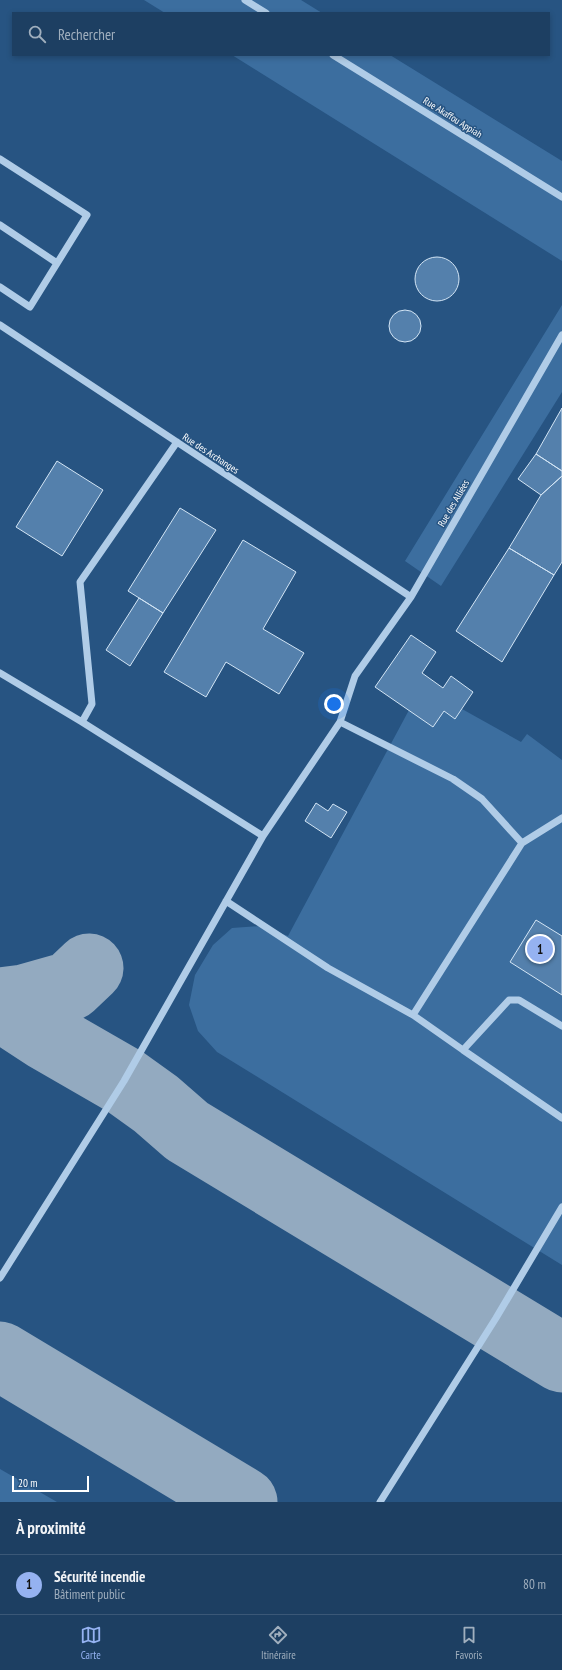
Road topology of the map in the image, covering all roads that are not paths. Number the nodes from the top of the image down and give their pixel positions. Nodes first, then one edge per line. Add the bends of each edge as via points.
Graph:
1 (245, 0) edge
2 (264, 12) edge
3 (335, 56) edge
4 (0, 159) edge
5 (562, 197) edge
6 (0, 225) edge
7 (57, 263) junction
8 (0, 287) edge
9 (0, 325) edge
10 (562, 335) edge
11 (177, 442) junction
12 (411, 596) junction
13 (0, 673) edge
14 (82, 722) junction
15 (340, 722) junction
16 (562, 818) edge
17 (263, 836) junction
18 (522, 843) junction
19 (226, 901) junction
20 (413, 1015) junction
21 (562, 1026) edge
22 (463, 1050) junction
23 (562, 1118) edge
24 (562, 1207) edge
25 (0, 1278) edge
26 (380, 1502) edge

1 - 2 lane
3 - 5 lane, Rue Akaffou Appiah
4 - 7 lane via 87,215
6 - 7 lane
7 - 8 lane via 30,308
9 - 11 lane, Rue des Archanges
10 - 12 lane, Rue des Alliées
11 - 12 lane, Rue des Archanges
11 - 14 lane via 80,582 92,704
12 - 15 lane, Rue des Alliées via 355,676
13 - 14 lane
14 - 17 lane
15 - 17 lane, Rue des Alliées
15 - 18 lane via 453,779 482,799
16 - 18 lane
17 - 19 lane, Rue des Alliées
18 - 20 lane
19 - 20 lane via 328,968
19 - 25 lane, Rue des Alliées via 124,1081
20 - 22 lane
21 - 22 lane via 519,1000 509,1000
22 - 23 lane
24 - 26 lane via 496,1318

